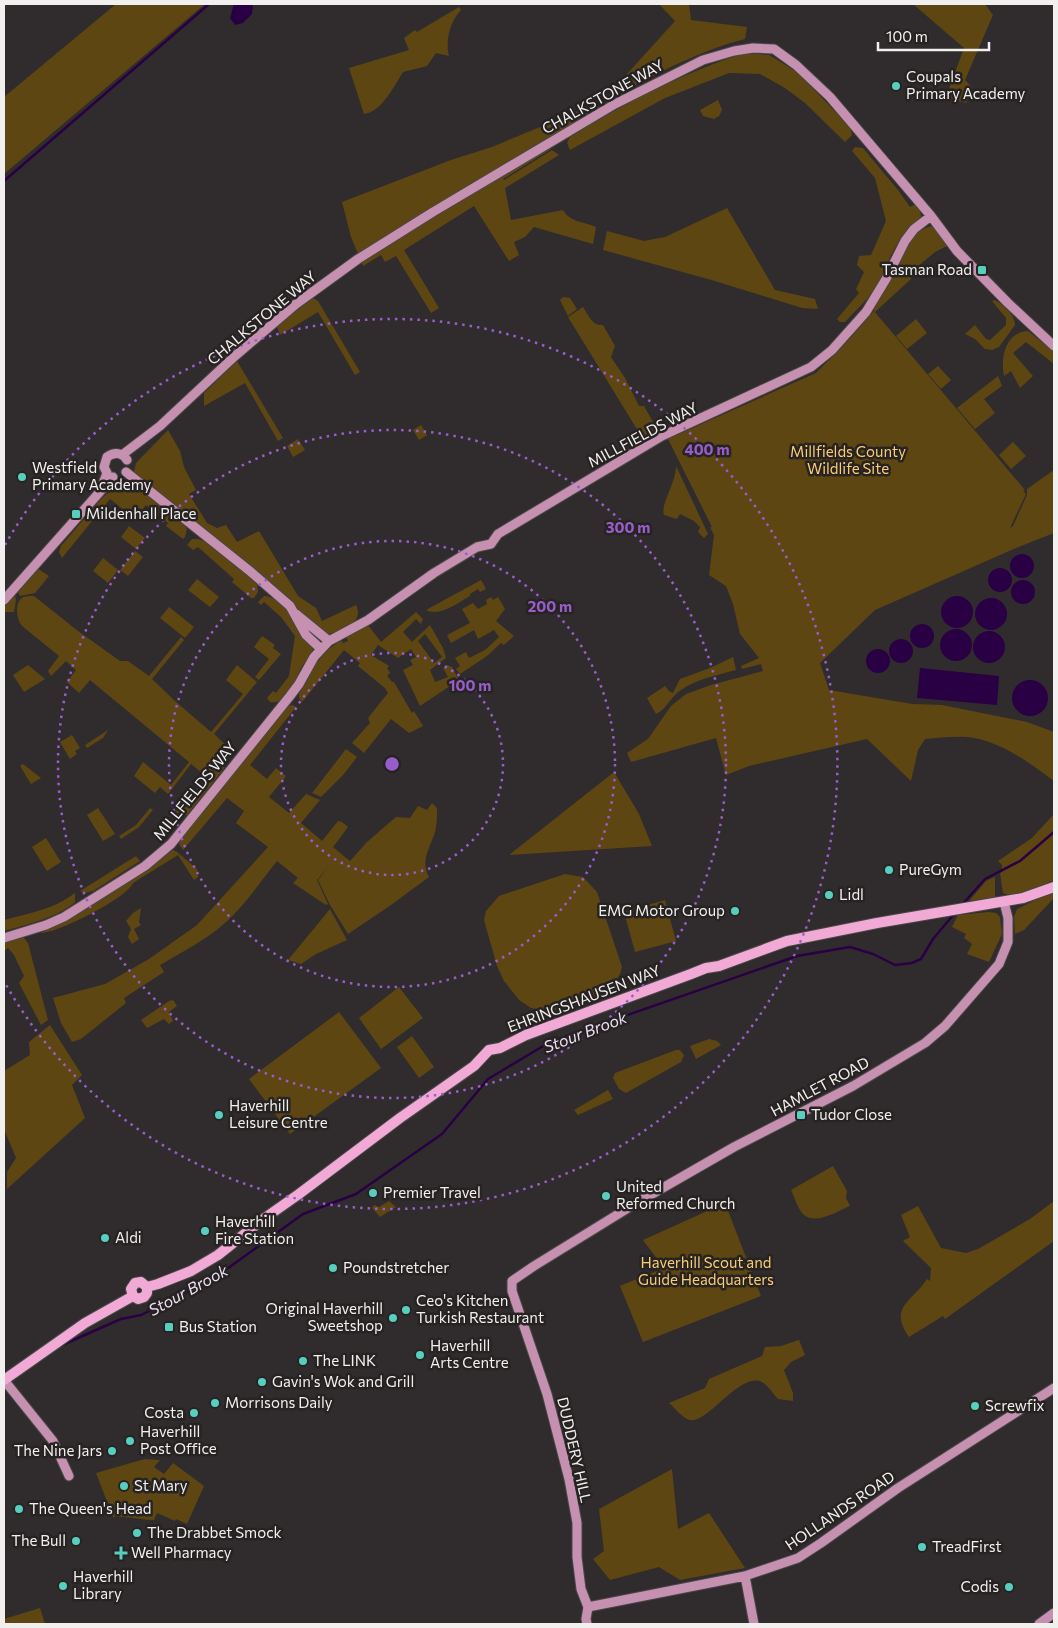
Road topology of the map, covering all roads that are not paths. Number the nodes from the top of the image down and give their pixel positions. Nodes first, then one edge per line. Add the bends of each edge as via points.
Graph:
1 (931, 216) junction
2 (1054, 346) edge
3 (124, 458) junction
4 (126, 472) junction
5 (110, 475) junction
6 (6, 598) edge
7 (294, 612) junction
8 (329, 640) junction
9 (321, 649) junction
10 (1054, 888) edge
11 (1004, 902) junction
12 (4, 938) edge
13 (511, 1286) joint
14 (4, 1381) edge
15 (1054, 1388) edge
16 (68, 1476) dead end
17 (745, 1576) junction
18 (588, 1607) junction
19 (1054, 1613) edge
20 (587, 1624) edge
21 (754, 1624) edge
22 (1039, 1624) edge

1 - 2 street, CHALKSTONE WAY via 957,252
1 - 3 street, CHALKSTONE WAY via 830,97 774,49 753,48 703,60 615,104 347,266 266,329
1 - 8 street, MILLFIELDS WAY via 905,241 866,312 832,350 811,367 662,436 498,534 492,544 477,547 434,573 368,620
3 - 4 street, CHALKSTONE WAY via 128,466
3 - 5 street via 117,453 107,457 104,468
4 - 5 street via 118,477
4 - 7 street via 251,572
5 - 6 street
7 - 8 street
7 - 9 street via 306,635
8 - 9 street, MILLFIELDS WAY
9 - 12 street, MILLFIELDS WAY via 294,690 171,844 145,866 64,917
10 - 11 main road, EHRINGSHAUSEN WAY
11 - 13 street, HAMLET ROAD via 1010,930 999,964 946,1026 925,1043 853,1086 734,1147 633,1205 514,1278
11 - 14 main road, EHRINGSHAUSEN WAY via 877,922 787,941 489,1050 474,1066 218,1255 183,1275 158,1284 135,1283 131,1289 133,1296 85,1323
13 - 18 street, DUDDERY HILL via 547,1394 569,1479 577,1523 581,1590
14 - 16 street via 53,1442
15 - 17 street, HOLLANDS ROAD via 906,1483 798,1558
17 - 18 street, HOLLANDS ROAD
17 - 21 street
18 - 20 street, DUDDERY HILL
19 - 22 street

